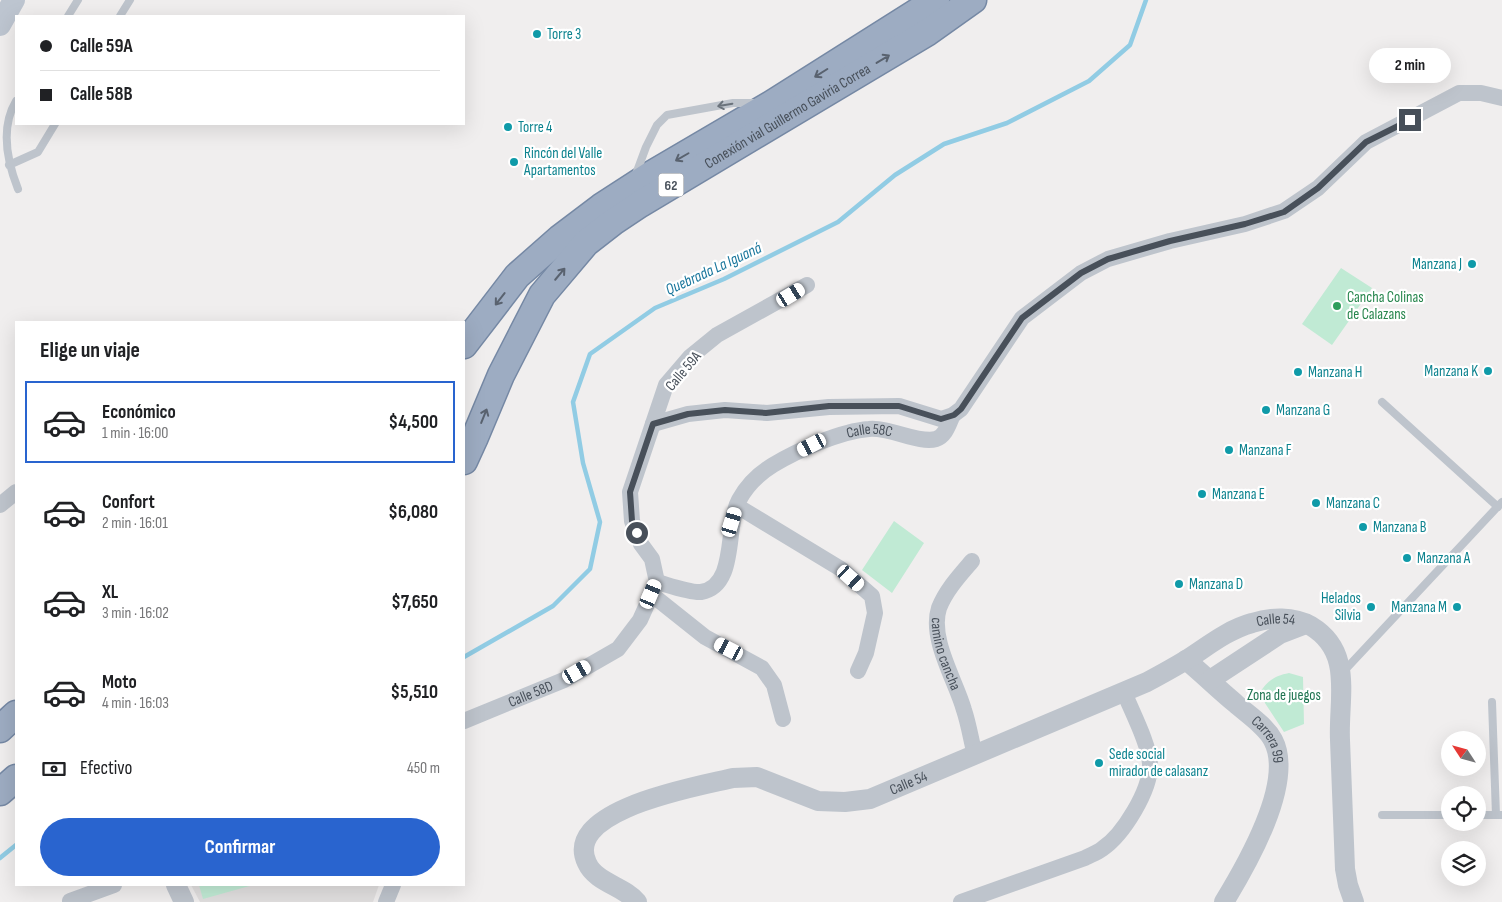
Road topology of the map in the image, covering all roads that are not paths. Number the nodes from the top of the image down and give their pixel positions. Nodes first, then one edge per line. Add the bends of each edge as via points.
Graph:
1 (14, 0) edge
2 (78, 0) edge
3 (130, 0) edge
4 (936, 0) edge
5 (973, 0) edge
6 (69, 15) edge
7 (121, 15) edge
8 (0, 25) edge
9 (1502, 98) edge
10 (15, 103) edge
11 (774, 103) junction
12 (54, 125) edge
13 (9, 165) junction
14 (630, 187) junction
15 (18, 189) dead end
16 (807, 285) dead end
17 (465, 344) edge
18 (1382, 402) dead end
19 (954, 415) junction
20 (653, 424) junction
21 (465, 458) edge
22 (15, 493) edge
23 (1500, 504) edge
24 (0, 505) edge
25 (736, 506) junction
26 (972, 561) dead end
27 (654, 588) junction
28 (1306, 624) junction
29 (1186, 660) junction
30 (858, 671) dead end
31 (1341, 673) junction
32 (1210, 680) junction
33 (1124, 692) junction
34 (1492, 702) dead end
35 (15, 713) edge
36 (15, 714) edge
37 (784, 719) dead end
38 (0, 720) edge
39 (465, 721) edge
40 (0, 729) edge
41 (975, 755) junction
42 (15, 779) edge
43 (0, 792) edge
44 (15, 793) edge
45 (0, 805) edge
46 (1382, 815) dead end
47 (1441, 815) edge
48 (1486, 815) edge
49 (1499, 815) edge
50 (111, 886) edge
51 (176, 886) edge
52 (393, 886) edge
53 (70, 901) edge
54 (184, 902) edge
55 (386, 902) edge
56 (637, 902) edge
57 (961, 902) edge
58 (1224, 902) edge
59 (1354, 902) edge

1 - 8 main road
2 - 6 lane
3 - 7 lane
4 -> 11 highway, Conexión vial Guillermo Gaviria Correa / 62
21 -> 5 highway, Conexión vial Guillermo Gaviria Correa / 62 via 501,375 542,295 586,243 640,204 928,32
9 - 19 street, Calle 58C via 1481,93 1458,93 1366,142 1318,188 1284,212 1108,259 1081,273 1022,318
10 - 13 lane via 6,131
11 -> 14 highway, Conexión vial Guillermo Gaviria Correa / 62
11 -> 14 lane via 733,103 667,116 656,125
12 - 13 lane via 38,152
13 - 15 lane
14 -> 17 highway, Conexión vial Guillermo Gaviria Correa / 62 via 560,238 517,276
16 - 20 street, Calle 59A via 717,335 690,357 666,385
18 - 23 lane
19 - 20 street via 941,419 899,406 829,406 766,413 725,410 688,414
19 - 25 street, Calle 58C via 944,434 928,441 870,429 812,445 755,478
20 - 27 street, Calle 59A via 630,492 632,521 641,544 652,559
22 - 24 street
23 - 31 lane
25 - 27 street, Calle 58C via 724,573 716,586 698,592
25 - 30 street via 841,569 872,596 875,613 866,653
26 - 41 street, camino cancha via 945,594 937,619 940,642 964,709
27 - 37 street via 705,637 762,668 774,686
27 - 39 street, Calle 58D via 640,620 618,649 564,680
28 - 29 street, Calle 54 via 1292,619 1252,622 1228,632
28 - 31 street, Calle 54 via 1330,641
28 - 32 street, Calle 54 via 1280,634
29 - 32 street, Carrera 99
29 - 33 street, Calle 54
31 - 59 street, Calle 54 via 1339,732 1345,868
32 - 58 street, Carrera 99 via 1267,731 1277,749 1279,761 1274,794 1264,825
33 - 41 street, Calle 54
33 - 57 street via 1150,765 1138,802 1115,838 1085,858
34 - 49 lane
35 - 38 highway
36 - 40 highway
41 - 56 street, Calle 54 via 870,799 856,801 818,801 757,777 733,778 645,800 601,822 592,830 584,854 591,870
42 - 43 highway
44 - 45 highway
46 - 47 lane
48 - 49 lane
50 - 53 street
51 - 54 street
52 - 55 street

